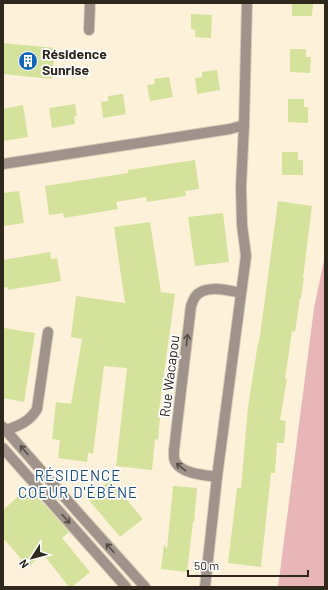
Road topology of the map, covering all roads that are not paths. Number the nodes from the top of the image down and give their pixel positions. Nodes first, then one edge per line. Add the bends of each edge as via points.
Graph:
1 (90, 3) edge
2 (248, 3) edge
3 (89, 30) dead end
4 (244, 126) junction
5 (3, 164) edge
6 (241, 293) junction
7 (48, 332) dead end
8 (4, 428) edge
9 (3, 448) edge
10 (218, 478) junction
11 (127, 567) junction
12 (117, 576) junction
13 (126, 587) edge
14 (145, 587) edge
15 (205, 587) edge

1 - 3 street
2 - 4 street
4 - 5 street
4 - 6 street via 241,187 246,256
6 - 10 street
10 -> 6 street, Rue Wacapou via 187,472 176,464 174,458 190,314 194,298 201,292 225,290
7 - 8 street via 37,410 19,426
11 -> 8 street
9 -> 12 street
10 - 15 street
11 - 12 street
11 - 14 street
12 - 13 street

